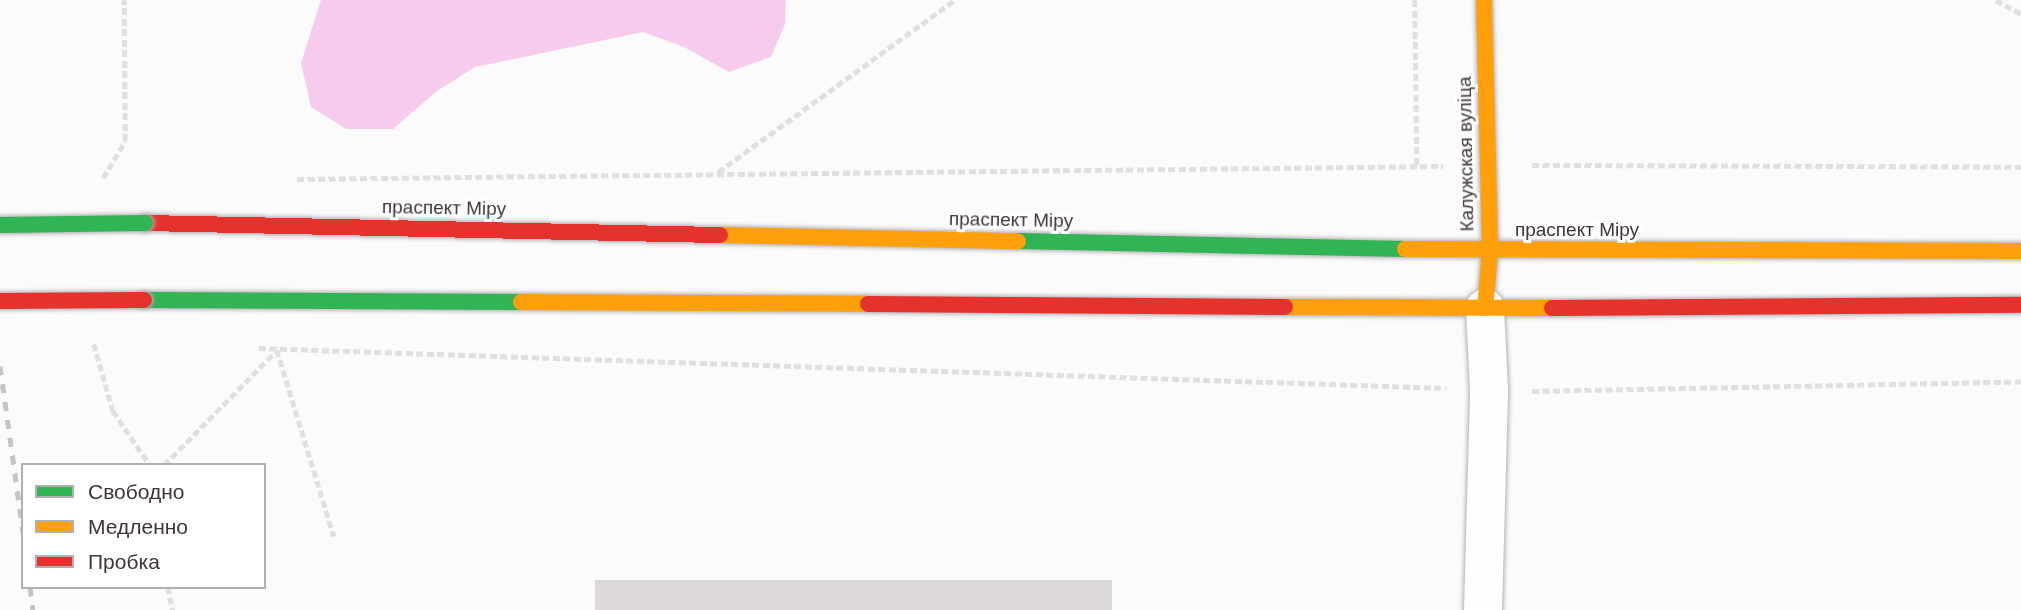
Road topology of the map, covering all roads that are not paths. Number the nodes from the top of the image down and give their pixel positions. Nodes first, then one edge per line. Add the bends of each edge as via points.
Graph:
1 (1484, 0) edge
2 (0, 225) edge
3 (1490, 251) junction
4 (2021, 251) edge
5 (0, 301) edge
6 (2021, 306) edge
7 (1485, 308) junction
8 (1483, 610) edge

1 - 3 main road, Калужская вуліца
2 - 3 main road, праспект Міру, bridge via 145,223
3 - 4 main road, праспект Міру
3 - 7 main road, Калужская вуліца
5 - 7 main road, bridge
6 - 7 main road
7 - 8 street via 1489,390

